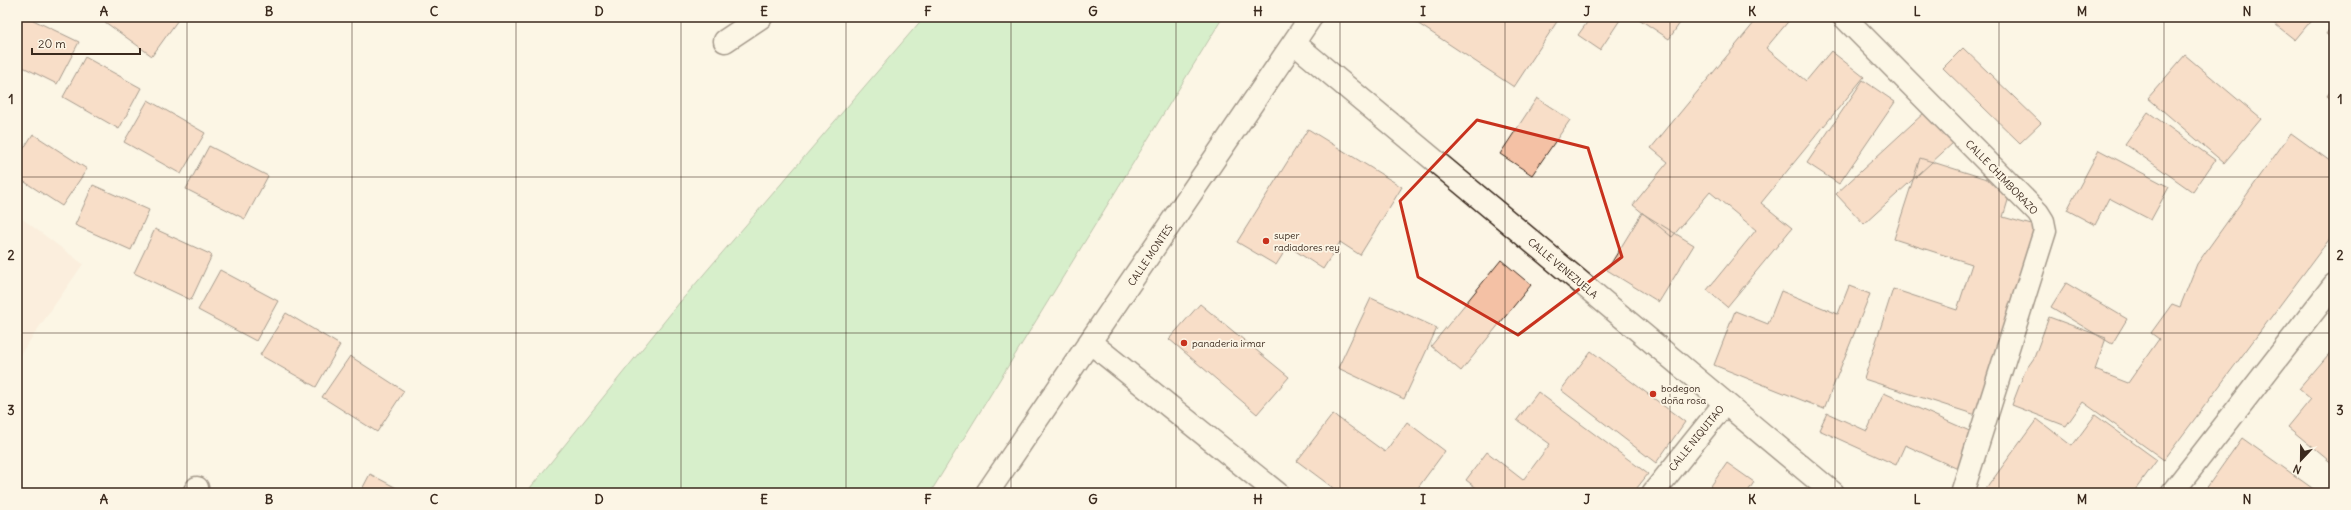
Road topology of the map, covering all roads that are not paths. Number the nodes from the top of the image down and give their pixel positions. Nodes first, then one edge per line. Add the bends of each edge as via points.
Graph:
1 (761, 17) edge
2 (1311, 17) edge
3 (1844, 17) edge
4 (726, 41) dead end
5 (1294, 43) junction
6 (2334, 285) edge
7 (1091, 343) junction
8 (1725, 403) junction
9 (987, 493) edge
10 (1277, 493) edge
11 (1653, 493) edge
12 (1833, 493) edge
13 (1962, 493) edge
14 (2172, 493) edge

1 - 4 street
2 - 5 street, CALLE MONTES
3 - 13 street, CALLE CHIMBORAZO via 2044,221 2046,230
5 - 7 street, CALLE MONTES
5 - 8 street, CALLE VENEZUELA
6 - 14 street
7 - 9 street, CALLE MONTES
7 - 10 street
8 - 11 street, CALLE NIQUITAO
8 - 12 street, CALLE VENEZUELA

